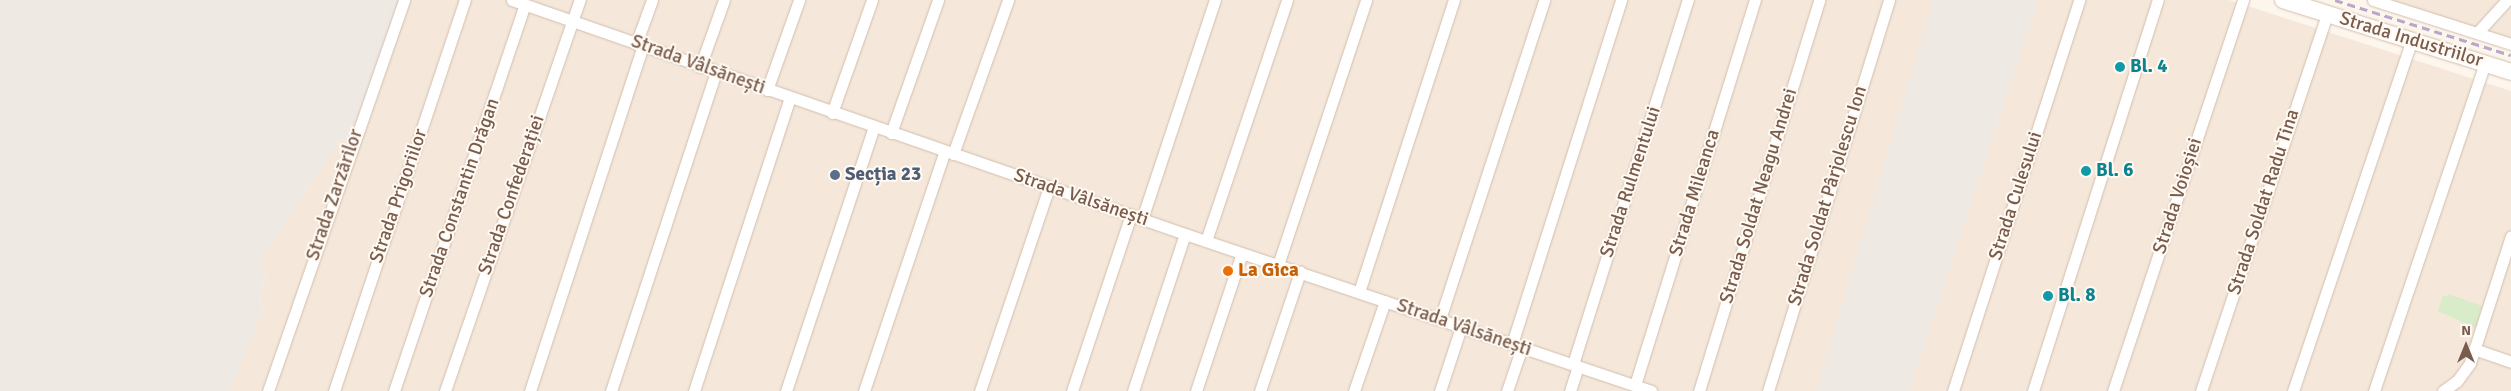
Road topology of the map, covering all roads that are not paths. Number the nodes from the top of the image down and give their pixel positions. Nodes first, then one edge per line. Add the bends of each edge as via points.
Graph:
1 (404, 0) edge
2 (465, 0) edge
3 (512, 0) edge
4 (580, 0) edge
5 (652, 0) edge
6 (724, 0) edge
7 (799, 0) edge
8 (872, 0) edge
9 (938, 0) edge
10 (1008, 0) edge
11 (1215, 0) edge
12 (1287, 0) edge
13 (1366, 0) edge
14 (1454, 0) edge
15 (1544, 0) edge
16 (1621, 0) edge
17 (1688, 0) edge
18 (1755, 0) edge
19 (1819, 0) edge
20 (1889, 0) edge
21 (2079, 0) edge
22 (2158, 0) edge
23 (2243, 0) edge
24 (2283, 0) edge
25 (2507, 0) edge
26 (2382, 1) edge
27 (525, 5) junction
28 (2327, 14) junction
29 (572, 21) junction
30 (2477, 33) junction
31 (2412, 40) junction
32 (2511, 44) edge
33 (640, 45) junction
34 (2485, 63) junction
35 (700, 67) junction
36 (716, 72) junction
37 (2511, 72) edge
38 (767, 90) junction
39 (790, 98) junction
40 (832, 113) junction
41 (874, 127) junction
42 (891, 133) junction
43 (949, 153) junction
44 (1049, 187) junction
45 (1136, 217) junction
46 (1185, 234) junction
47 (2511, 236) edge
48 (1206, 241) junction
49 (1242, 253) junction
50 (1278, 265) junction
51 (1300, 272) junction
52 (1359, 292) junction
53 (1385, 301) junction
54 (1440, 319) junction
55 (1461, 326) junction
56 (1517, 345) junction
57 (2474, 349) junction
58 (2511, 362) edge
59 (1575, 365) junction
60 (1634, 385) junction
61 (268, 391) edge
62 (334, 391) edge
63 (394, 391) edge
64 (445, 391) edge
65 (530, 391) edge
66 (611, 391) edge
67 (694, 391) edge
68 (786, 391) edge
69 (864, 391) edge
70 (980, 391) edge
71 (1072, 391) edge
72 (1133, 391) edge
73 (1196, 391) edge
74 (1260, 391) edge
75 (1354, 391) edge
76 (1440, 391) edge
77 (1507, 391) edge
78 (1570, 391) edge
79 (1651, 391) edge
80 (1699, 391) edge
81 (1768, 391) edge
82 (1953, 391) edge
83 (2034, 391) edge
84 (2113, 391) edge
85 (2201, 391) edge
86 (2293, 391) edge
87 (2374, 391) edge
88 (2443, 391) edge

1 - 61 street, Strada Zarzărilor
2 - 62 street, Strada Prigoriilor
3 - 27 street, Strada Vâlsănești
4 - 29 street, Strada Confederației
5 - 33 street
6 - 35 street
7 - 38 street
8 - 40 street
9 - 42 street
10 - 43 street
11 - 45 street
12 - 48 street
13 - 50 street
14 - 52 street
15 - 54 street
16 - 56 street
17 - 59 street, Strada Rulmentului
18 - 60 street, Strada Mileanca
19 - 80 street, Strada Soldat Neagu Andrei
20 - 81 street, Strada Soldat Pârjolescu Ion
21 - 82 street, Strada Culesului
22 - 83 street
23 - 84 street, Strada Voioșiei
24 - 28 main road, Strada Industriilor
25 - 30 street
26 - 30 street
27 - 29 street, Strada Vâlsănești
27 - 63 street, Strada Constantin Drăgan
28 - 31 main road, Strada Industriilor
28 - 85 street, Strada Soldat Radu Tina
29 - 33 street, Strada Vâlsănești
29 - 64 street, Strada Confederației
30 - 32 street
31 - 34 main road, Strada Industriilor
31 - 86 street
33 - 35 street, Strada Vâlsănești
33 - 65 street
34 - 37 main road, Strada Industriilor
34 - 87 street
35 - 36 street, Strada Vâlsănești
36 - 38 street, Strada Vâlsănești
36 - 66 street
38 - 39 street, Strada Vâlsănești
39 - 40 street, Strada Vâlsănești
39 - 67 street
40 - 41 street, Strada Vâlsănești
41 - 42 street, Strada Vâlsănești
41 - 68 street
42 - 43 street, Strada Vâlsănești
43 - 44 street, Strada Vâlsănești
43 - 69 street
44 - 45 street, Strada Vâlsănești
44 - 70 street
45 - 46 street, Strada Vâlsănești
45 - 71 street
46 - 48 street, Strada Vâlsănești
46 - 72 street
47 - 57 street
48 - 49 street, Strada Vâlsănești
49 - 50 street, Strada Vâlsănești
49 - 73 street
50 - 51 street, Strada Vâlsănești
51 - 52 street, Strada Vâlsănești
51 - 74 street
52 - 53 street, Strada Vâlsănești
53 - 54 street, Strada Vâlsănești
53 - 75 street
54 - 55 street, Strada Vâlsănești
55 - 56 street, Strada Vâlsănești
55 - 76 street
56 - 59 street, Strada Vâlsănești
56 - 77 street
57 - 58 street
57 - 88 street via 2462,376
59 - 60 street, Strada Vâlsănești
59 - 78 street, Strada Rulmentului
60 - 79 street, Strada Vâlsănești

